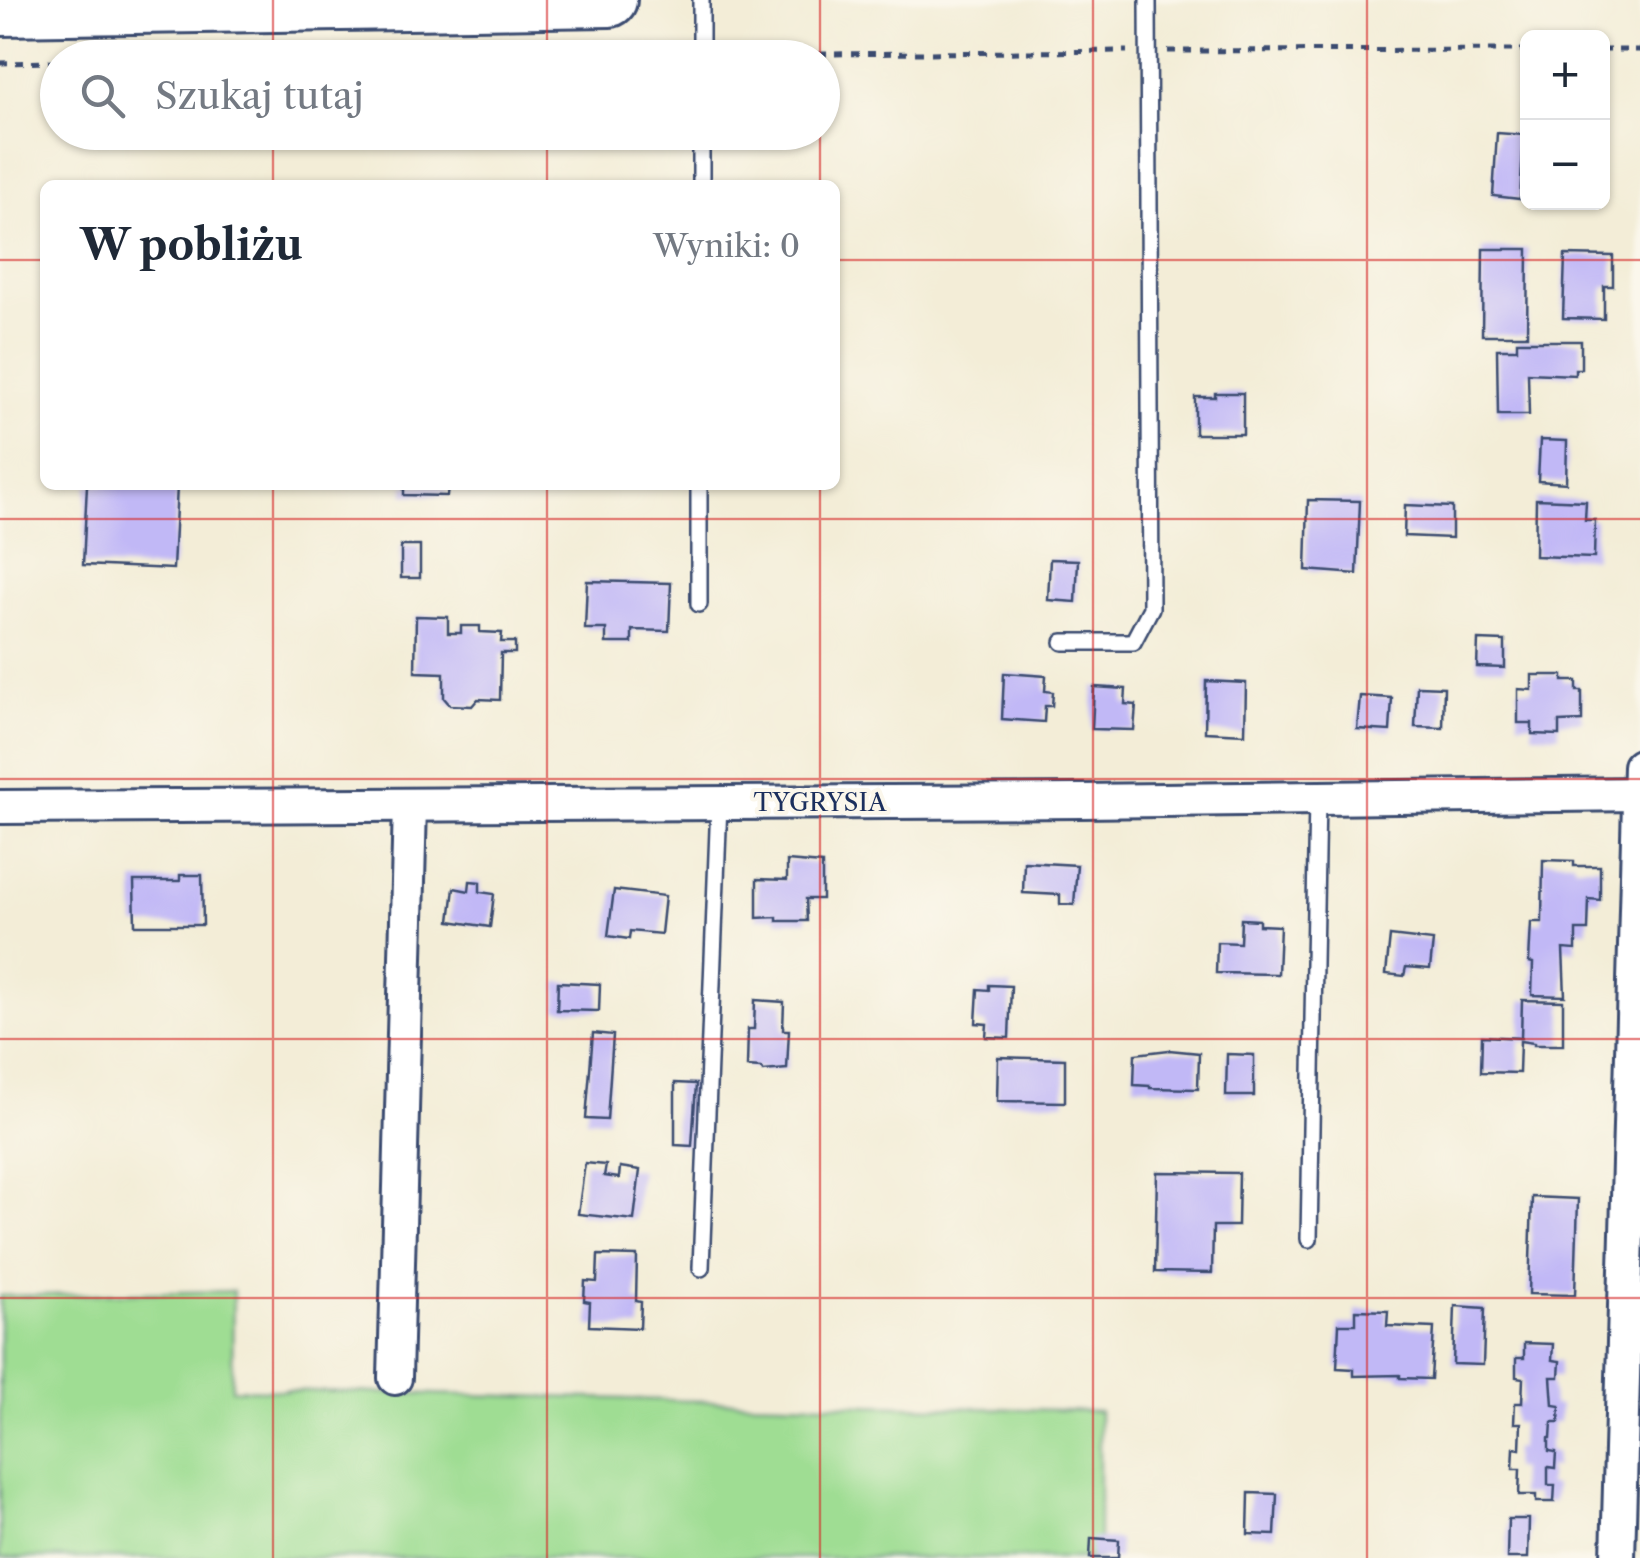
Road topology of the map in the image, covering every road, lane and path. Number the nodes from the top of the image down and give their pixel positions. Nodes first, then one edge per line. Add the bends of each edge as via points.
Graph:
1 (610, 0) edge
2 (701, 0) edge
3 (1148, 0) edge
4 (473, 1) edge
5 (0, 9) edge
6 (701, 40) edge
7 (1520, 50) edge
8 (1610, 50) edge
9 (1640, 50) edge
10 (1149, 51) junction
11 (840, 54) edge
12 (40, 62) edge
13 (0, 63) edge
14 (701, 150) edge
15 (700, 180) edge
16 (700, 490) edge
17 (699, 604) dead end
18 (1063, 642) dead end
19 (1640, 766) edge
20 (1640, 794) edge
21 (1317, 798) junction
22 (719, 803) junction
23 (410, 805) junction
24 (0, 807) edge
25 (1634, 1133) edge
26 (1309, 1240) dead end
27 (701, 1268) dead end
28 (394, 1378) dead end
29 (1631, 1405) edge
30 (1618, 1558) edge

1 - 4 main road
2 - 6 lane
3 - 10 lane
4 - 5 main road
7 - 10 path
8 - 9 path
10 - 11 path
10 - 18 lane via 1152,608 1133,642
12 - 13 path
14 - 15 lane
16 - 17 lane
19 - 20 street
20 - 21 street, TYGRYSIA
20 - 25 street
21 - 22 street, TYGRYSIA
21 - 26 lane
22 - 23 street, TYGRYSIA
22 - 27 lane
23 - 24 street, TYGRYSIA
23 - 28 street
25 - 29 street
29 - 30 street

